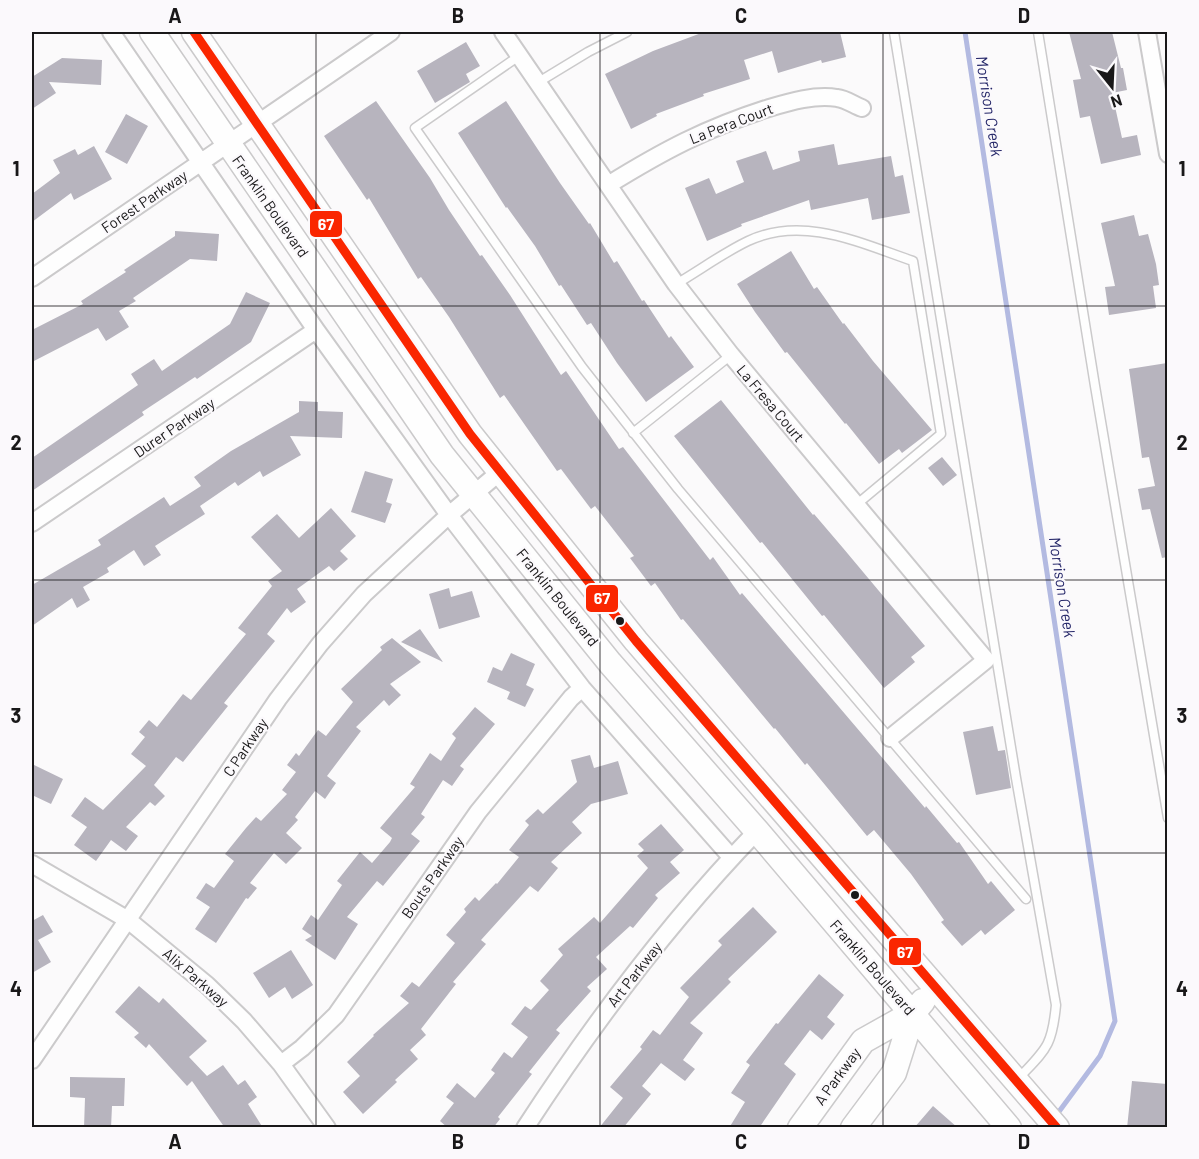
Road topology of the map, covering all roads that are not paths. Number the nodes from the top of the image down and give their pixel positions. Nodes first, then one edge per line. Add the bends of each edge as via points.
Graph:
1 (111, 32) edge
2 (152, 32) edge
3 (194, 32) edge
4 (391, 32) edge
5 (503, 32) edge
6 (627, 32) edge
7 (894, 32) edge
8 (1038, 32) edge
9 (1147, 32) edge
10 (519, 56) junction
11 (537, 83) junction
12 (862, 108) dead end
13 (256, 125) junction
14 (228, 144) junction
15 (1167, 154) edge
16 (201, 163) junction
17 (608, 185) junction
18 (32, 278) edge
19 (676, 284) junction
20 (316, 330) junction
21 (731, 356) junction
22 (633, 432) junction
23 (501, 471) junction
24 (474, 493) junction
25 (856, 506) junction
26 (449, 515) junction
27 (32, 523) edge
28 (582, 688) junction
29 (890, 738) junction
30 (1167, 818) edge
31 (757, 831) junction
32 (731, 857) junction
33 (32, 864) edge
34 (1026, 898) dead end
35 (128, 920) junction
36 (934, 988) junction
37 (913, 1013) junction
38 (32, 1060) edge
39 (281, 1064) junction
40 (1017, 1080) junction
41 (327, 1128) edge
42 (525, 1128) edge
43 (800, 1128) edge
44 (853, 1128) edge
45 (1009, 1128) edge
46 (1057, 1128) edge

1 - 16 street
2 - 14 main road, Franklin Boulevard
3 - 13 main road
4 - 13 street, Forest Parkway
5 - 10 street, La Fresa Court
6 - 11 lane
7 - 40 lane via 1056,1005 1054,1030 1047,1048
8 - 30 lane
9 - 15 street
10 - 11 street, La Fresa Court
10 - 22 lane via 415,128 582,367
11 - 17 street, La Fresa Court
12 - 17 street, La Pera Court via 835,97 780,105 697,134
13 - 14 street, Forest Parkway
13 - 23 main road via 470,434
14 - 16 street, Forest Parkway
14 - 24 main road, Franklin Boulevard via 442,455
16 - 18 street, Forest Parkway
16 - 20 street
17 - 19 street, La Fresa Court
19 - 21 street, La Fresa Court
19 - 25 lane via 748,241 790,230 832,233 913,261 941,434
20 - 26 street
20 - 27 street, Durer Parkway
21 - 22 lane
21 - 25 street, La Fresa Court
22 - 29 lane
23 - 24 street, C Parkway
23 - 36 main road via 636,641
24 - 26 street, C Parkway
24 - 31 main road, Franklin Boulevard via 610,663
25 - 29 street, La Fresa Court via 986,660
26 - 28 street
26 - 35 street, C Parkway via 372,587 320,644 278,699
28 - 32 street
28 - 39 street, Bouts Parkway via 478,812 336,1015
29 - 34 lane
31 - 32 street, Art Parkway
31 - 37 main road, Franklin Boulevard
32 - 42 street, Art Parkway via 602,1015
33 - 35 street, Alix Parkway
35 - 38 street, C Parkway
35 - 39 street, Alix Parkway via 207,985
36 - 37 main road, A Parkway
36 - 40 main road
37 - 43 main road, A Parkway via 863,1041
37 - 44 main road, A Parkway via 894,1073
37 - 45 main road, Franklin Boulevard
39 - 41 street, Alix Parkway
40 - 46 main road

